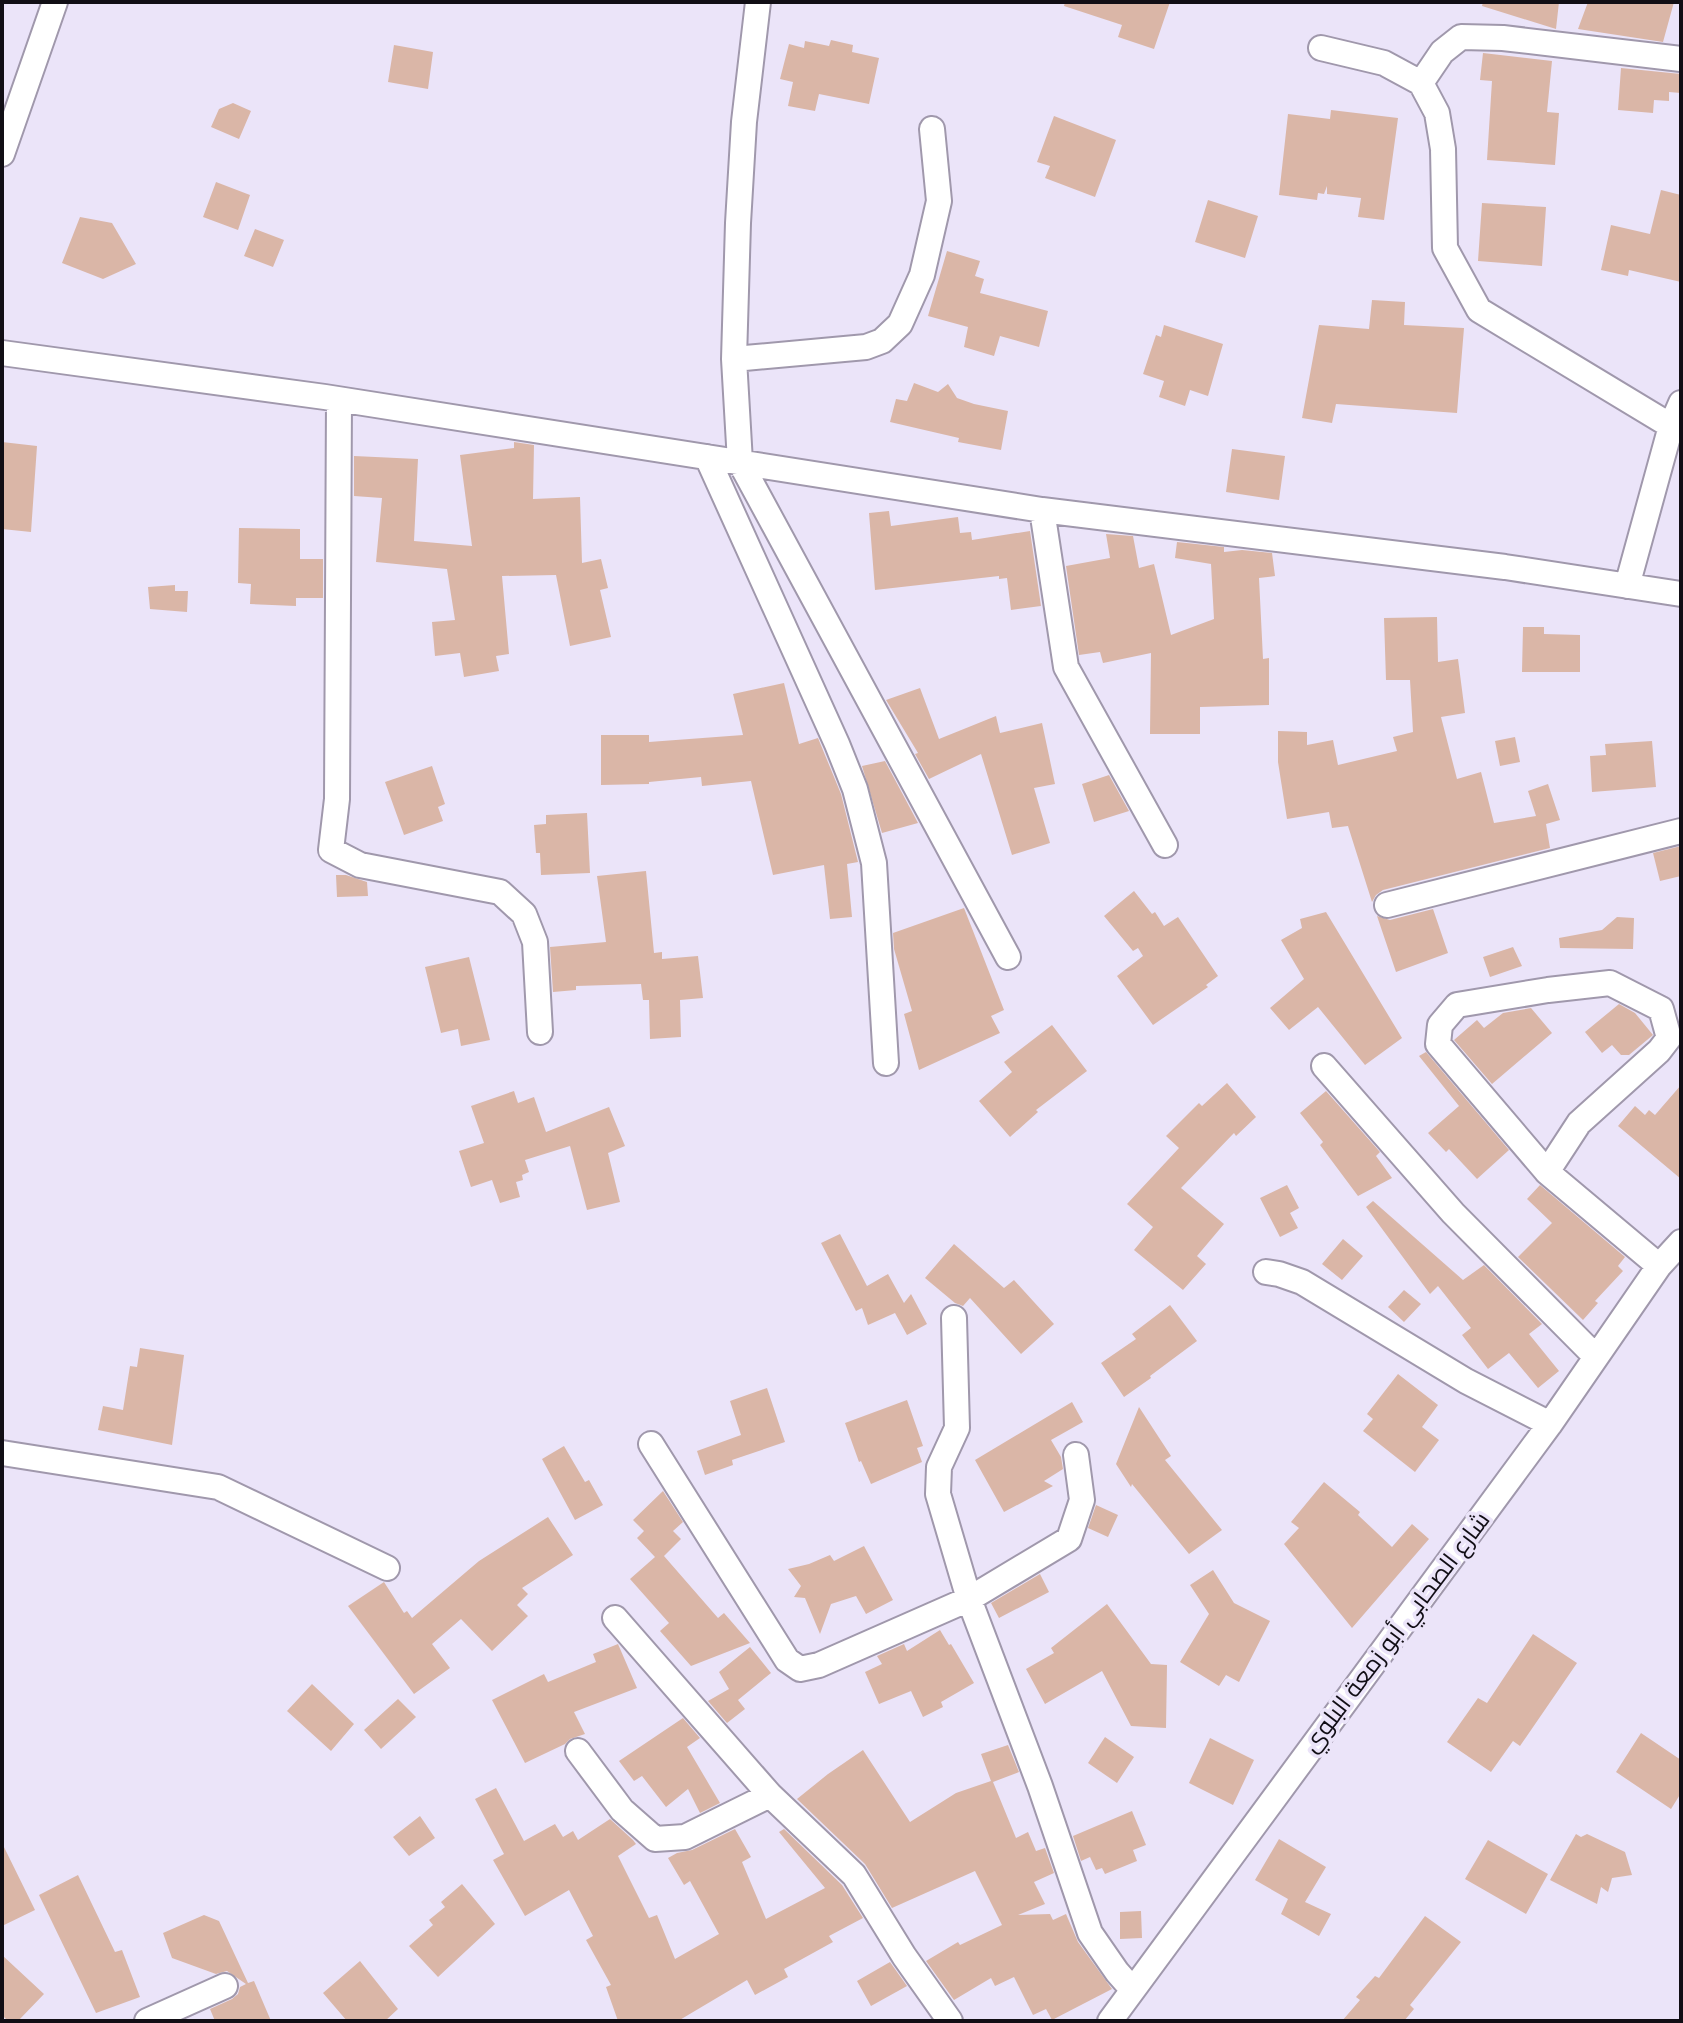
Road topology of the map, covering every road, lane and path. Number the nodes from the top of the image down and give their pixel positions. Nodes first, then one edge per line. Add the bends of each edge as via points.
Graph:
1 (55, 2) edge
2 (758, 2) edge
3 (1321, 48) dead end
4 (1681, 59) edge
5 (1421, 83) junction
6 (932, 129) dead end
7 (2, 154) edge
8 (2, 353) edge
9 (734, 359) junction
10 (339, 400) junction
11 (1681, 403) edge
12 (1671, 426) junction
13 (707, 457) junction
14 (740, 462) junction
15 (1042, 510) junction
16 (1627, 586) junction
17 (1681, 594) edge
18 (1681, 831) edge
19 (1165, 845) dead end
20 (1387, 905) dead end
21 (1008, 957) dead end
22 (540, 1032) dead end
23 (886, 1063) dead end
24 (1324, 1066) dead end
25 (1547, 1172) junction
26 (1681, 1242) edge
27 (1659, 1266) junction
28 (1266, 1272) dead end
29 (954, 1318) dead end
30 (1595, 1356) junction
31 (1550, 1424) junction
32 (651, 1444) dead end
33 (2, 1453) edge
34 (1076, 1455) dead end
35 (387, 1568) dead end
36 (969, 1599) junction
37 (615, 1618) dead end
38 (578, 1751) dead end
39 (770, 1795) junction
40 (225, 1986) dead end
41 (1132, 1989) junction
42 (147, 2021) edge
43 (950, 2021) edge
44 (1110, 2021) edge

1 - 7 street
2 - 9 street via 744,122
3 - 5 street via 1384,63
4 - 5 street via 1461,37 1442,52
5 - 12 street via 1437,113 1443,149 1445,248 1479,310
6 - 9 street via 939,201 922,275 900,324 866,347
8 - 10 street
9 - 14 street
10 - 13 street
10 - 22 street via 337,799 331,850 360,865 500,892 524,914 535,942
11 - 12 street
12 - 16 street
13 - 14 street
13 - 23 street via 855,789 874,863
14 - 15 street
14 - 21 street
15 - 16 street
15 - 19 street via 1066,667
16 - 17 street
18 - 20 street
24 - 30 street via 1453,1213
25 - 25 street via 1579,1123 1669,1038 1661,1009 1610,983 1457,1005 1440,1025 1438,1044
25 - 27 street
26 - 27 street, شارع الصحابي أبو زمعة البلوي
27 - 30 street, شارع الصحابي أبو زمعة البلوي
28 - 31 street via 1302,1282 1466,1381
29 - 36 street via 957,1428 939,1467 938,1494
30 - 31 street, شارع الصحابي أبو زمعة البلوي
31 - 41 street, شارع الصحابي أبو زمعة البلوي
32 - 36 street via 787,1660 800,1669
33 - 35 street via 218,1487
34 - 36 street via 1082,1500 1069,1539
36 - 41 street via 1090,1933
37 - 39 street
38 - 39 street via 622,1810 655,1839 685,1837
39 - 43 street via 854,1875
40 - 42 street
41 - 44 street, شارع الصحابي أبو زمعة البلوي

